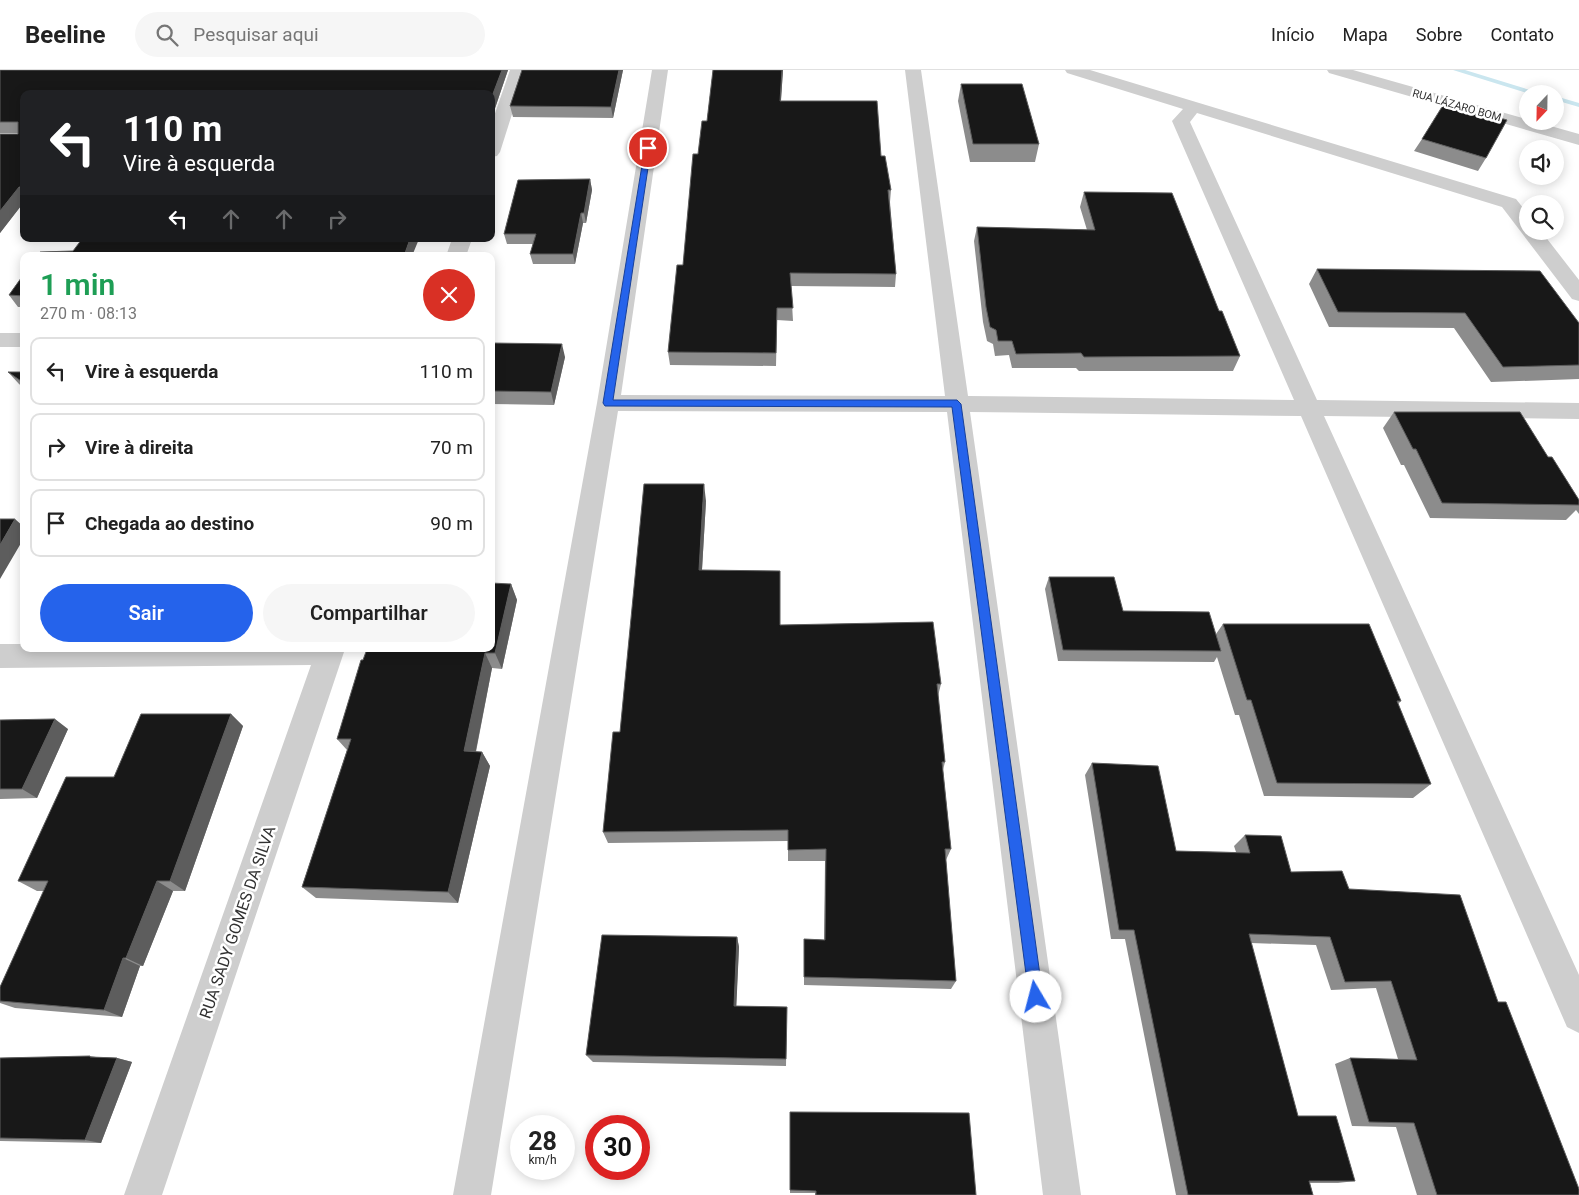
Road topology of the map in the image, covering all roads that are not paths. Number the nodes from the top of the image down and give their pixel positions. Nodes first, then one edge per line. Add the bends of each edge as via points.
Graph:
1 (518, 70) edge
2 (660, 70) edge
3 (913, 70) edge
4 (1073, 70) edge
5 (1335, 70) edge
6 (1194, 107) junction
7 (495, 136) edge
8 (1579, 140) edge
9 (1519, 216) edge
10 (1538, 240) edge
11 (1579, 294) edge
12 (0, 340) edge
13 (20, 340) edge
14 (608, 403) junction
15 (957, 404) junction
16 (1310, 408) junction
17 (1579, 411) edge
18 (264, 652) edge
19 (330, 652) edge
20 (0, 656) edge
21 (1579, 1016) edge
22 (143, 1195) edge
23 (472, 1195) edge
24 (1062, 1195) edge

1 - 7 street
2 - 14 street
3 - 15 street
4 - 6 street
5 - 8 street, RUA LÁZARO BOM
6 - 9 street via 1509,203
6 - 16 street via 1181,120
10 - 11 street
12 - 13 street
14 - 15 street
14 - 23 street
15 - 16 street
15 - 24 street
16 - 17 street
16 - 21 street
18 - 20 street
19 - 22 street, RUA SADY GOMES DA SILVA

